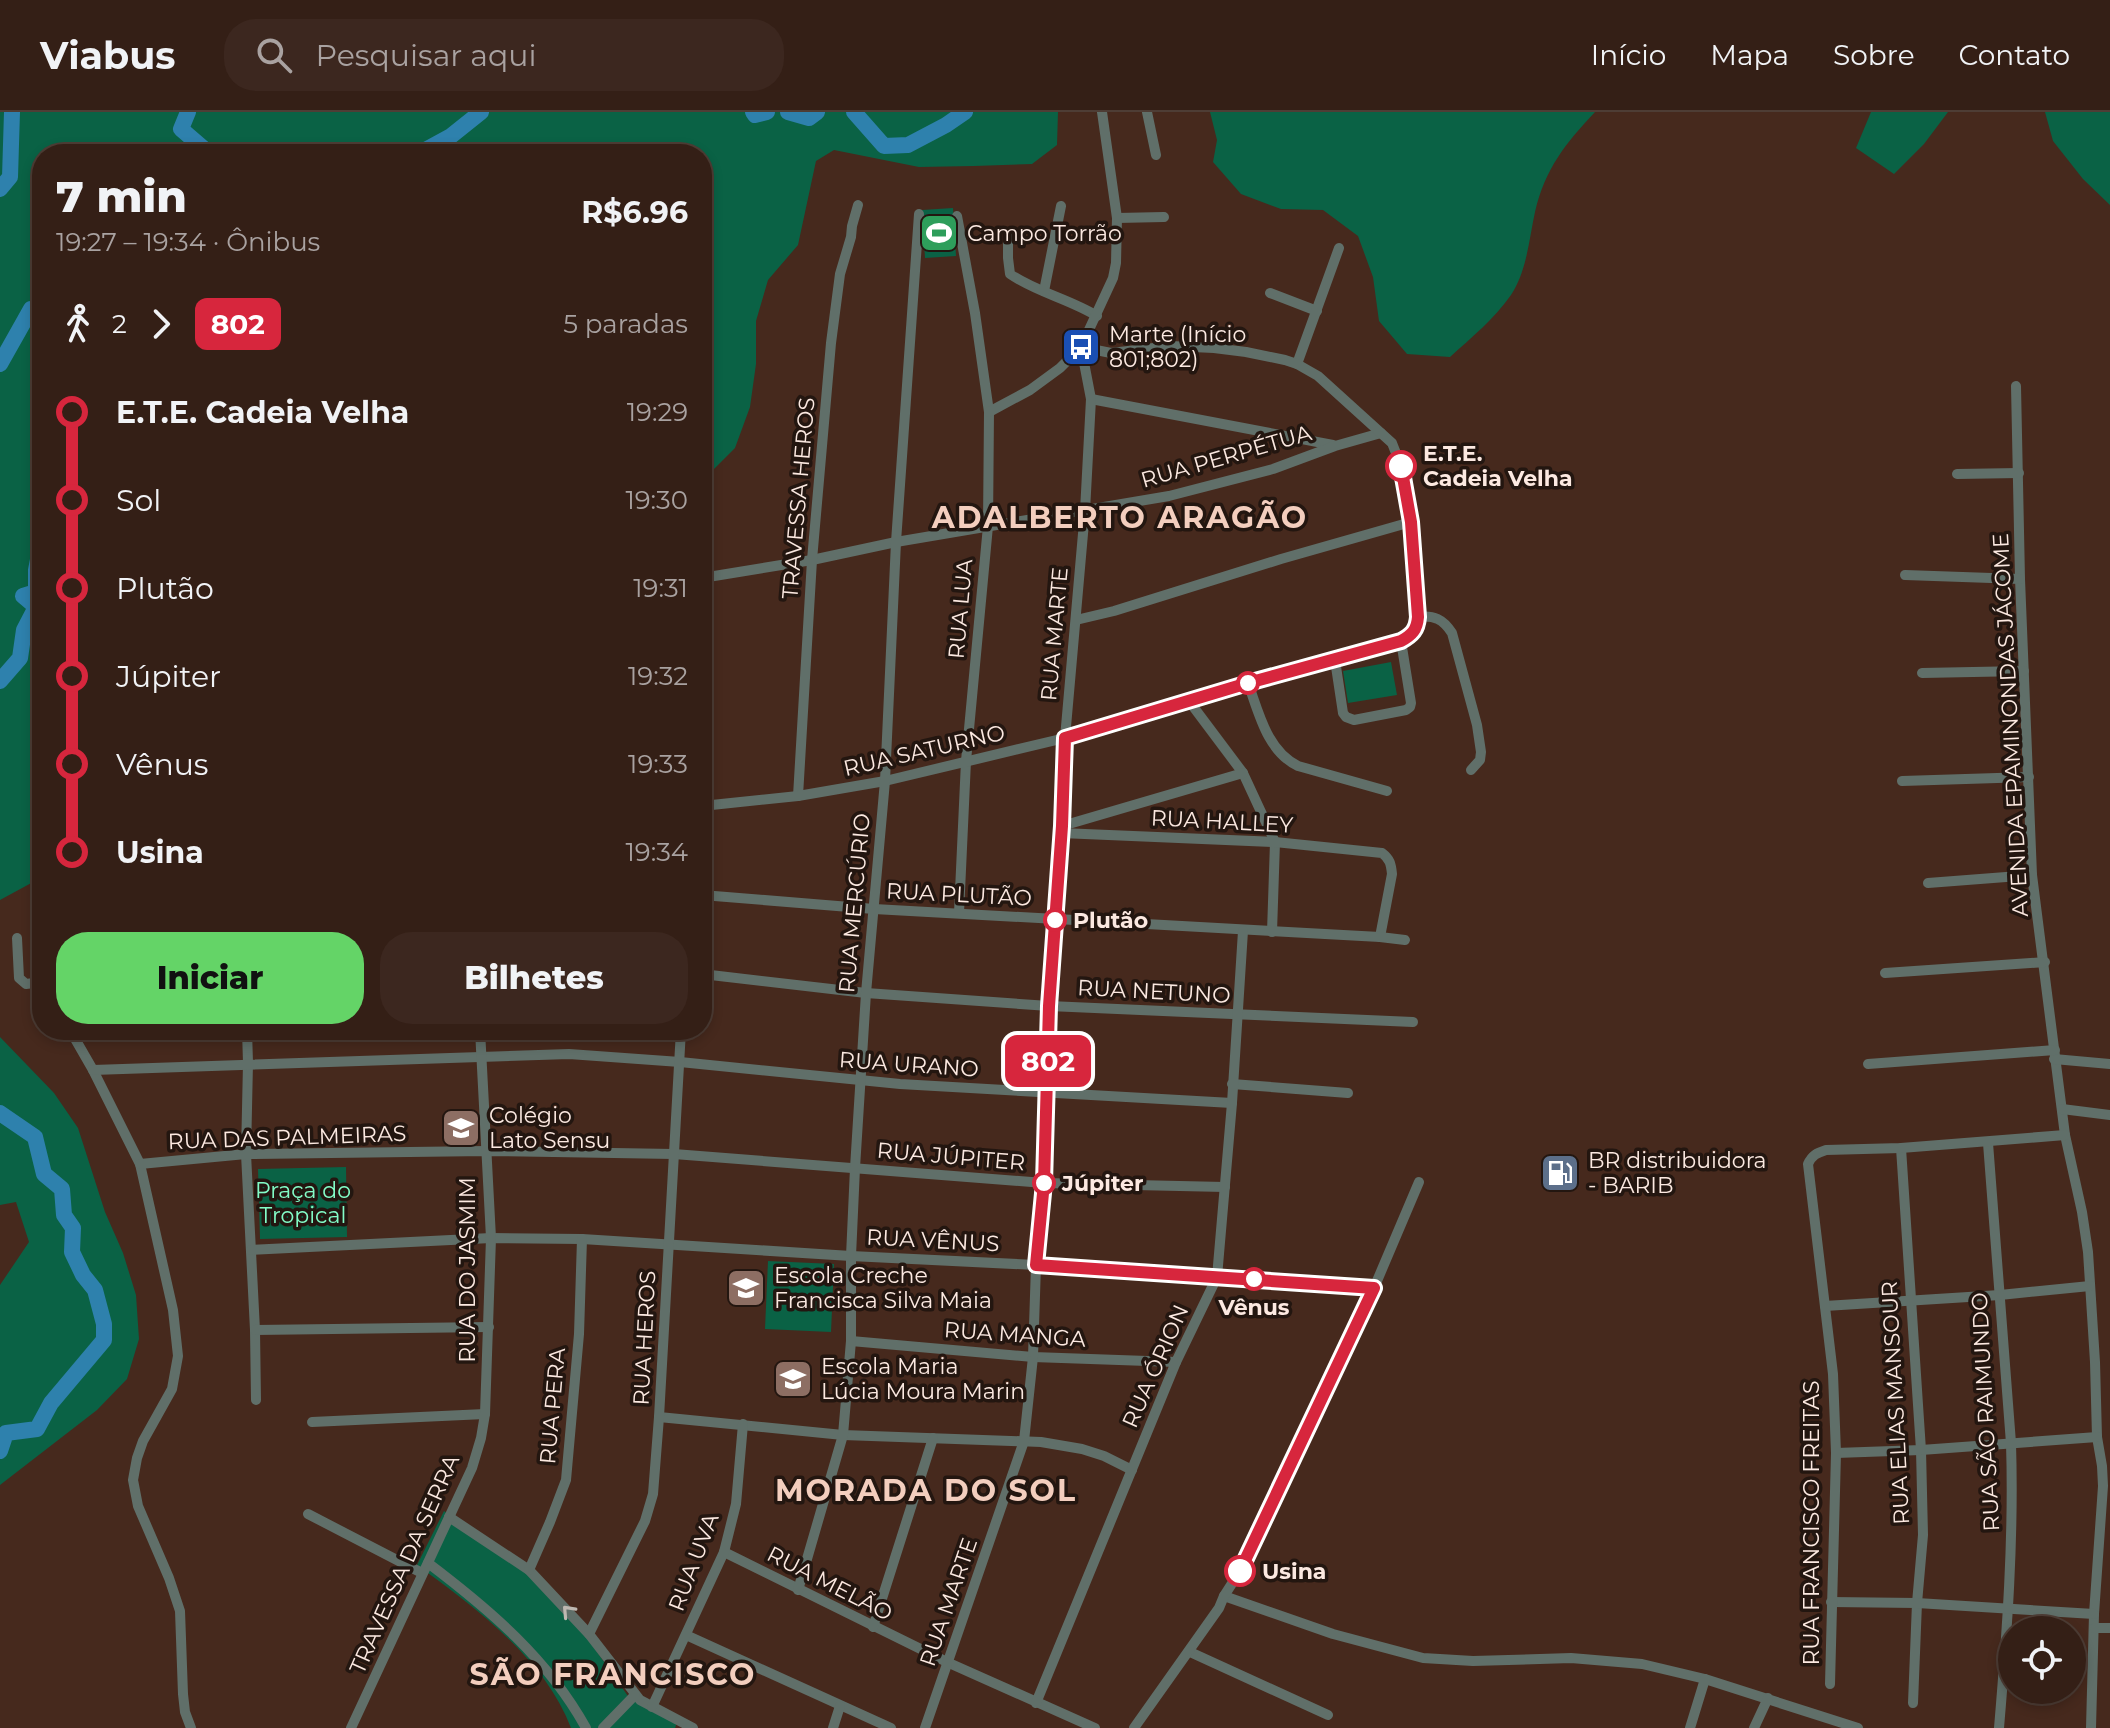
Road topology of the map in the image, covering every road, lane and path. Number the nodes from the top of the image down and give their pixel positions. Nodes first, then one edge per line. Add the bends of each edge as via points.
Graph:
1 (1102, 112) edge
2 (1147, 112) edge
3 (1156, 155) dead end
4 (858, 205) dead end
5 (1061, 206) dead end
6 (919, 214) dead end
7 (957, 216) dead end
8 (1164, 217) dead end
9 (1117, 218) junction
10 (1008, 236) dead end
11 (1339, 248) dead end
12 (1044, 291) junction
13 (1270, 293) dead end
14 (1317, 311) junction
15 (1097, 316) junction
16 (1081, 347) junction
17 (1297, 364) junction
18 (2016, 386) dead end
19 (1091, 399) junction
20 (989, 412) junction
21 (1381, 433) junction
22 (1335, 446) junction
23 (2019, 473) junction
24 (1957, 474) dead end
25 (1085, 511) junction
26 (1411, 522) junction
27 (988, 526) junction
28 (896, 542) junction
29 (812, 560) junction
30 (1905, 575) dead end
31 (712, 577) edge
32 (2020, 579) junction
33 (1418, 617) junction
34 (1076, 620) junction
35 (1401, 641) junction
36 (1335, 660) junction
37 (2024, 671) junction
38 (1922, 673) dead end
39 (1248, 683) junction
40 (1189, 701) junction
41 (1065, 738) junction
42 (966, 761) junction
43 (1471, 770) dead end
44 (1243, 773) junction
45 (2029, 777) junction
46 (885, 781) junction
47 (1902, 781) dead end
48 (1387, 791) dead end
49 (798, 796) junction
50 (712, 805) edge
51 (1061, 830) junction
52 (1275, 842) junction
53 (2032, 875) junction
54 (1928, 883) dead end
55 (712, 896) edge
56 (874, 909) junction
57 (959, 913) junction
58 (1055, 920) junction
59 (1243, 931) junction
60 (1272, 932) junction
61 (1380, 937) junction
62 (17, 938) dead end
63 (1405, 940) dead end
64 (2045, 962) junction
65 (1885, 973) dead end
66 (712, 975) edge
67 (32, 983) edge
68 (866, 993) junction
69 (1049, 1006) junction
70 (1236, 1014) junction
71 (1413, 1022) dead end
72 (76, 1040) edge
73 (247, 1040) edge
74 (480, 1040) edge
75 (681, 1040) edge
76 (2055, 1055) junction
77 (480, 1058) junction
78 (680, 1062) junction
79 (248, 1063) junction
80 (1868, 1064) dead end
81 (2110, 1064) edge
82 (93, 1070) junction
83 (862, 1081) junction
84 (1232, 1084) junction
85 (1047, 1093) junction
86 (1348, 1093) dead end
87 (1232, 1103) junction
88 (2062, 1109) junction
89 (2110, 1115) edge
90 (2065, 1135) junction
91 (1988, 1143) junction
92 (1901, 1148) junction
93 (487, 1151) junction
94 (246, 1154) junction
95 (674, 1154) junction
96 (140, 1164) junction
97 (855, 1168) junction
98 (1419, 1182) dead end
99 (1044, 1183) junction
100 (1225, 1187) junction
101 (491, 1238) junction
102 (582, 1239) junction
103 (669, 1243) junction
104 (251, 1250) junction
105 (851, 1256) junction
106 (1036, 1265) junction
107 (1217, 1277) junction
108 (2090, 1286) junction
109 (1374, 1288) junction
110 (2000, 1295) junction
111 (1910, 1301) junction
112 (1825, 1306) junction
113 (489, 1327) junction
114 (255, 1330) junction
115 (851, 1341) junction
116 (1033, 1357) junction
117 (1176, 1362) junction
118 (256, 1400) dead end
119 (485, 1414) junction
120 (659, 1417) junction
121 (312, 1422) dead end
122 (743, 1424) junction
123 (843, 1435) junction
124 (2097, 1437) junction
125 (933, 1438) junction
126 (1024, 1441) junction
127 (2011, 1443) junction
128 (1921, 1450) junction
129 (1836, 1453) junction
130 (1132, 1470) junction
131 (2106, 1487) edge
132 (308, 1514) dead end
133 (449, 1517) junction
134 (724, 1552) junction
135 (425, 1568) junction
136 (529, 1570) junction
137 (798, 1590) junction
138 (1224, 1596) junction
139 (1831, 1602) junction
140 (1917, 1603) junction
141 (2009, 1608) junction
142 (2094, 1614) junction
143 (873, 1627) junction
144 (2094, 1628) junction
145 (2110, 1628) edge
146 (589, 1634) junction
147 (686, 1635) junction
148 (1190, 1652) junction
149 (949, 1663) junction
150 (1705, 1679) junction
151 (1830, 1684) dead end
152 (635, 1695) junction
153 (1768, 1698) junction
154 (1036, 1703) junction
155 (1913, 1703) dead end
156 (840, 1706) junction
157 (652, 1707) junction
158 (1328, 1715) dead end
159 (681, 1725) edge
160 (1855, 1727) edge
161 (191, 1728) edge
162 (351, 1728) edge
163 (586, 1728) edge
164 (603, 1728) edge
165 (693, 1728) edge
166 (833, 1728) edge
167 (891, 1728) edge
168 (925, 1728) edge
169 (1095, 1728) edge
170 (1134, 1728) edge
171 (1690, 1728) edge
172 (1754, 1728) edge
173 (1999, 1728) edge
174 (2091, 1728) edge

1 - 9 street
2 - 3 street
4 - 29 street, TRAVESSA HEROS via 840,274
5 - 12 street
6 - 28 street, RUA MERCÚRIO
7 - 20 street, RUA LUA
8 - 9 street
9 - 15 street via 1113,278
10 - 12 street via 1010,274
11 - 14 street
12 - 15 street
13 - 14 street
14 - 17 street
15 - 16 street
16 - 17 street via 1111,353 1171,346 1214,348
16 - 19 street, RUA MARTE
16 - 20 street via 1060,368
17 - 21 street via 1331,386
18 - 23 street, AVENIDA EPAMINONDAS JÁCOME
19 - 22 street
19 - 25 street, RUA MARTE
20 - 27 street, RUA LUA
21 - 22 street, RUA PERPÉTUA
21 - 26 street via 1397,453
22 - 25 street, RUA PERPÉTUA via 1273,469
23 - 24 street
23 - 32 street, AVENIDA EPAMINONDAS JÁCOME
25 - 27 street, RUA PERPÉTUA
25 - 34 street, RUA MARTE
26 - 33 street
26 - 34 street
27 - 28 street, RUA PERPÉTUA
27 - 42 street, RUA LUA
28 - 29 street, RUA PERPÉTUA
28 - 46 street, RUA MERCÚRIO
29 - 31 street, RUA PERPÉTUA
29 - 49 street, TRAVESSA HEROS
30 - 32 street
32 - 37 street, AVENIDA EPAMINONDAS JÁCOME
33 - 35 street, RUA SATURNO via 1415,630
33 - 43 street via 1439,619 1452,633 1481,752
34 - 41 street, RUA MARTE
35 - 36 street, RUA SATURNO
35 - 36 street via 1411,703 1406,710 1346,717
36 - 39 street, RUA SATURNO
37 - 38 street
37 - 45 street, AVENIDA EPAMINONDAS JÁCOME
39 - 40 street, RUA SATURNO
39 - 48 street via 1270,741 1288,762
40 - 41 street, RUA SATURNO
40 - 44 street
41 - 42 street, RUA SATURNO
41 - 51 street, RUA MARTE
42 - 46 street, RUA SATURNO
42 - 57 street, RUA LUA
44 - 51 street
44 - 52 street
45 - 47 street
45 - 53 street, AVENIDA EPAMINONDAS JÁCOME
46 - 49 street, RUA SATURNO
46 - 56 street, RUA MERCÚRIO
49 - 50 street, RUA SATURNO
51 - 52 street, RUA HALLEY
51 - 58 street, RUA MARTE
52 - 60 street
52 - 61 street, RUA HALLEY via 1382,853 1388,858 1392,874
53 - 54 street
53 - 64 street, AVENIDA EPAMINONDAS JÁCOME
55 - 56 street, RUA PLUTÃO
56 - 57 street, RUA PLUTÃO
56 - 68 street, RUA MERCÚRIO
57 - 58 street, RUA PLUTÃO
58 - 59 street, RUA PLUTÃO
58 - 69 street, RUA MARTE
59 - 60 street, RUA PLUTÃO
59 - 70 street, RUA ÓRION
60 - 61 street, RUA PLUTÃO
61 - 63 street, RUA PLUTÃO
62 - 67 street via 19,978
64 - 65 street
64 - 76 street, AVENIDA EPAMINONDAS JÁCOME
66 - 68 street, RUA NETUNO
68 - 69 street, RUA NETUNO
68 - 83 street, RUA MERCÚRIO
69 - 70 street, RUA NETUNO
69 - 85 street, RUA MARTE
70 - 71 street, RUA NETUNO
70 - 84 street, RUA ÓRION
72 - 82 street
73 - 79 street
74 - 77 street, RUA DO JASMIM
75 - 78 street, RUA HEROS
76 - 80 street
76 - 81 street
76 - 88 street, AVENIDA EPAMINONDAS JÁCOME
77 - 78 street, RUA URANO via 569,1054
77 - 79 street, RUA URANO
77 - 93 street, RUA DO JASMIM
78 - 83 street, RUA URANO
78 - 95 street, RUA HEROS
79 - 82 street, RUA URANO
79 - 94 street
82 - 96 street
83 - 85 street, RUA URANO
83 - 97 street, RUA MERCÚRIO
84 - 86 street
84 - 87 street, RUA ÓRION
85 - 87 street, RUA URANO
85 - 99 street, RUA MARTE
87 - 100 street, RUA ÓRION
88 - 89 street
88 - 90 street, AVENIDA EPAMINONDAS JÁCOME
90 - 91 street
90 - 108 street, AVENIDA EPAMINONDAS JÁCOME via 2082,1212
91 - 92 street
91 - 110 street, RUA SÃO RAIMUNDO
92 - 111 street, RUA ELIAS MANSOUR
92 - 112 street, RUA FRANCISCO FREITAS via 1826,1150 1810,1159
93 - 94 street, RUA DAS PALMEIRAS
93 - 95 street, RUA DAS PALMEIRAS
93 - 101 street, RUA DO JASMIM
94 - 96 street, RUA DAS PALMEIRAS
94 - 104 street
95 - 97 street, RUA JÚPITER
95 - 103 street, RUA HEROS
96 - 161 street via 173,1310 178,1356 172,1389 143,1441 133,1480 138,1506 180,1611 183,1694
97 - 99 street, RUA JÚPITER
97 - 105 street, RUA MERCÚRIO
98 - 109 street
99 - 100 street, RUA JÚPITER
99 - 106 street, RUA MARTE
100 - 107 street, RUA ÓRION
101 - 102 street, RUA VÊNUS
101 - 104 street, RUA VÊNUS
101 - 113 street, RUA DO JASMIM
102 - 103 street, RUA VÊNUS
102 - 136 street, RUA PERA via 566,1480
103 - 105 street, RUA VÊNUS
103 - 120 street, RUA HEROS
104 - 114 street
105 - 106 street, RUA VÊNUS
105 - 115 street, RUA MERCÚRIO
106 - 107 street, RUA VÊNUS
106 - 116 street, RUA MARTE
107 - 109 street, RUA VÊNUS
107 - 117 street, RUA ÓRION
108 - 110 street
108 - 124 street, AVENIDA EPAMINONDAS JÁCOME
109 - 138 street
110 - 111 street
110 - 127 street, RUA SÃO RAIMUNDO
111 - 112 street
111 - 128 street, RUA ELIAS MANSOUR
112 - 129 street, RUA FRANCISCO FREITAS
113 - 114 street
113 - 119 street, RUA DO JASMIM
114 - 118 street
115 - 116 street, RUA MANGA
115 - 123 street, RUA MERCÚRIO
116 - 117 street, RUA MANGA
116 - 126 street, RUA MARTE
117 - 130 street, RUA ÓRION
119 - 121 street
119 - 133 street, TRAVESSA DA SERRA via 472,1468
120 - 122 street
120 - 146 street, RUA HEROS via 653,1494 645,1521
122 - 123 street
122 - 134 street, RUA UVA via 736,1504
123 - 125 street
123 - 137 street, RUA MERCÚRIO
124 - 127 street
124 - 131 street, AVENIDA EPAMINONDAS JÁCOME
125 - 126 street
125 - 143 street
126 - 130 street via 1082,1449
126 - 149 street, RUA MARTE
127 - 128 street
127 - 141 street, RUA SÃO RAIMUNDO
128 - 129 street
128 - 140 street, RUA ELIAS MANSOUR via 1923,1535
129 - 139 street, RUA FRANCISCO FREITAS
130 - 154 street, RUA ÓRION
131 - 142 street, AVENIDA EPAMINONDAS JÁCOME
132 - 135 street
133 - 135 street, TRAVESSA DA SERRA
133 - 136 street
134 - 137 street, RUA MELÃO
134 - 147 street, RUA UVA
135 - 162 street, TRAVESSA DA SERRA
135 - 163 street via 481,1603 518,1638 561,1688
146 -> 136 street
137 - 143 street, RUA MELÃO
138 - 148 street
138 - 150 street via 1423,1658 1571,1658 1642,1664
139 - 140 street
139 - 151 street, RUA FRANCISCO FREITAS
140 - 141 street
140 - 155 street, RUA ELIAS MANSOUR
141 - 142 street
141 - 173 street, RUA SÃO RAIMUNDO
142 - 144 street, AVENIDA EPAMINONDAS JÁCOME
143 - 149 street, RUA MELÃO
144 - 145 street
144 - 174 street, AVENIDA EPAMINONDAS JÁCOME
146 - 152 street
147 - 156 street
147 - 157 street, RUA UVA
148 - 158 street
148 - 170 street
149 - 154 street, RUA MELÃO
149 - 168 street, RUA MARTE
150 - 153 street
150 - 171 street
152 - 157 street
152 - 164 street
153 - 160 street
153 - 172 street
154 - 169 street, RUA MELÃO
156 - 166 street
156 - 167 street
157 - 159 street
159 - 165 street

